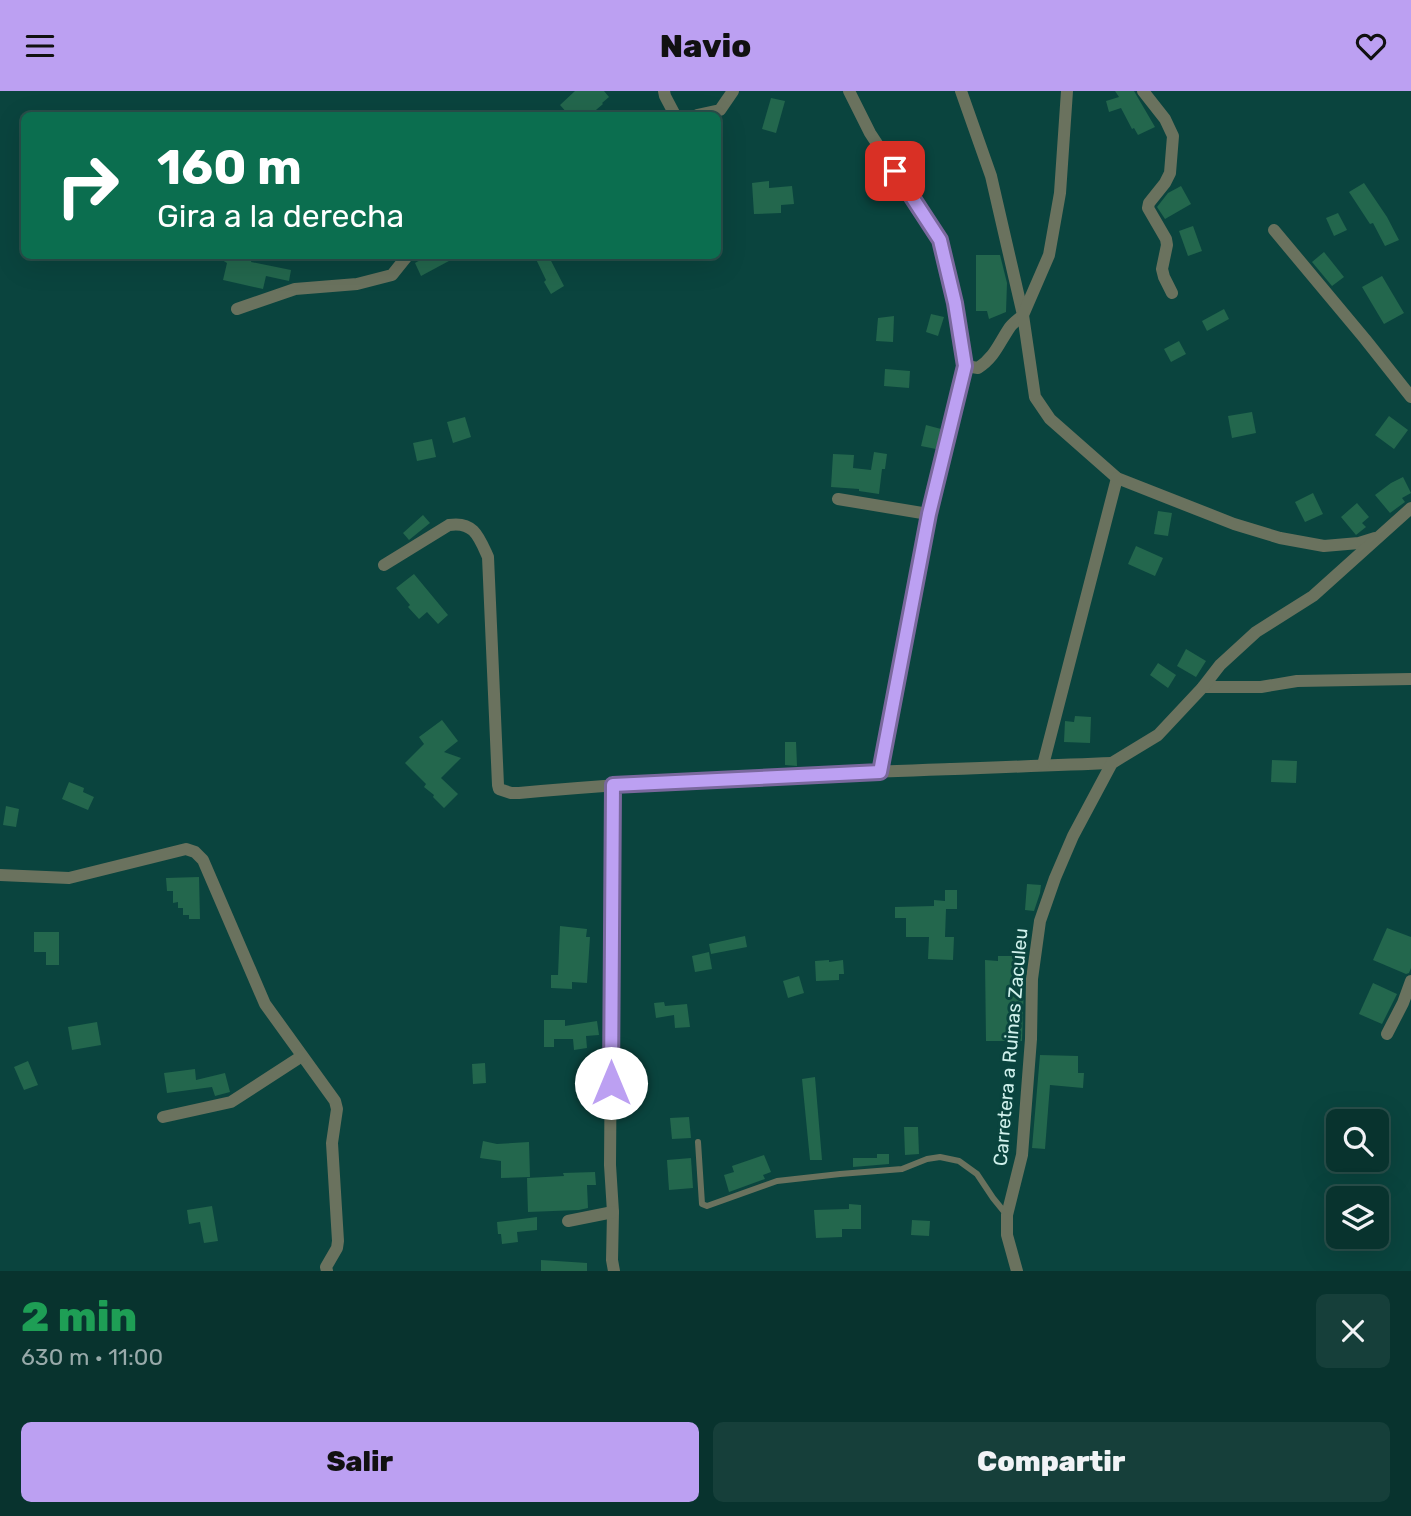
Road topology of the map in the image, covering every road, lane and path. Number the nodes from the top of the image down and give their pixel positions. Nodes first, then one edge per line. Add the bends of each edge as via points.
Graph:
1 (664, 91) edge
2 (733, 91) edge
3 (849, 91) edge
4 (961, 91) edge
5 (1067, 91) edge
6 (1143, 91) edge
7 (673, 112) edge
8 (711, 112) edge
9 (1274, 230) dead end
10 (405, 259) edge
11 (1172, 293) dead end
12 (237, 309) dead end
13 (1023, 316) junction
14 (965, 366) junction
15 (1411, 397) edge
16 (1117, 478) junction
17 (838, 499) dead end
18 (1411, 508) edge
19 (929, 514) junction
20 (1379, 537) junction
21 (384, 565) dead end
22 (1411, 679) edge
23 (1203, 687) junction
24 (1112, 763) junction
25 (1043, 765) junction
26 (880, 772) junction
27 (613, 785) junction
28 (0, 875) edge
29 (1411, 981) edge
30 (1407, 1005) edge
31 (1387, 1034) dead end
32 (302, 1056) junction
33 (163, 1118) dead end
34 (698, 1142) dead end
35 (613, 1212) junction
36 (1007, 1215) junction
37 (568, 1221) dead end
38 (327, 1271) edge
39 (614, 1271) edge
40 (1017, 1271) edge

1 - 7 street
2 - 8 street via 720,110
3 - 14 street via 940,240
4 - 13 street via 991,176
5 - 13 street via 1060,193 1049,255
6 - 11 street via 1173,136 1170,173 1148,208 1166,239 1162,268
9 - 15 street
10 - 12 street via 392,275 357,284 295,289
13 - 14 street via 988,362 978,368
13 - 16 street via 1035,397 1049,419
14 - 19 street
16 - 20 street via 1280,538 1324,546
16 - 25 street
17 - 19 street
18 - 20 street
19 - 26 street
20 - 23 street via 1312,596 1256,632
21 - 27 street via 449,525 461,523 478,535 488,557 499,789 519,793
22 - 23 street
23 - 24 street via 1158,735
24 - 25 street
24 - 36 street, Carretera a Ruinas Zaculeu via 1073,836 1041,921 1032,979 1022,1155
25 - 26 street
26 - 27 street
27 - 35 street
28 - 32 street via 69,879 187,849 195,852 203,860 265,1004
29 - 30 street
30 - 31 street
32 - 33 street via 231,1102
32 - 38 street via 337,1109 332,1143 338,1241
34 - 36 lane via 702,1204 707,1206 777,1181 902,1169 940,1157 959,1161 977,1174
35 - 37 street
35 - 39 street
36 - 40 street, Carretera a Ruinas Zaculeu via 1007,1235

